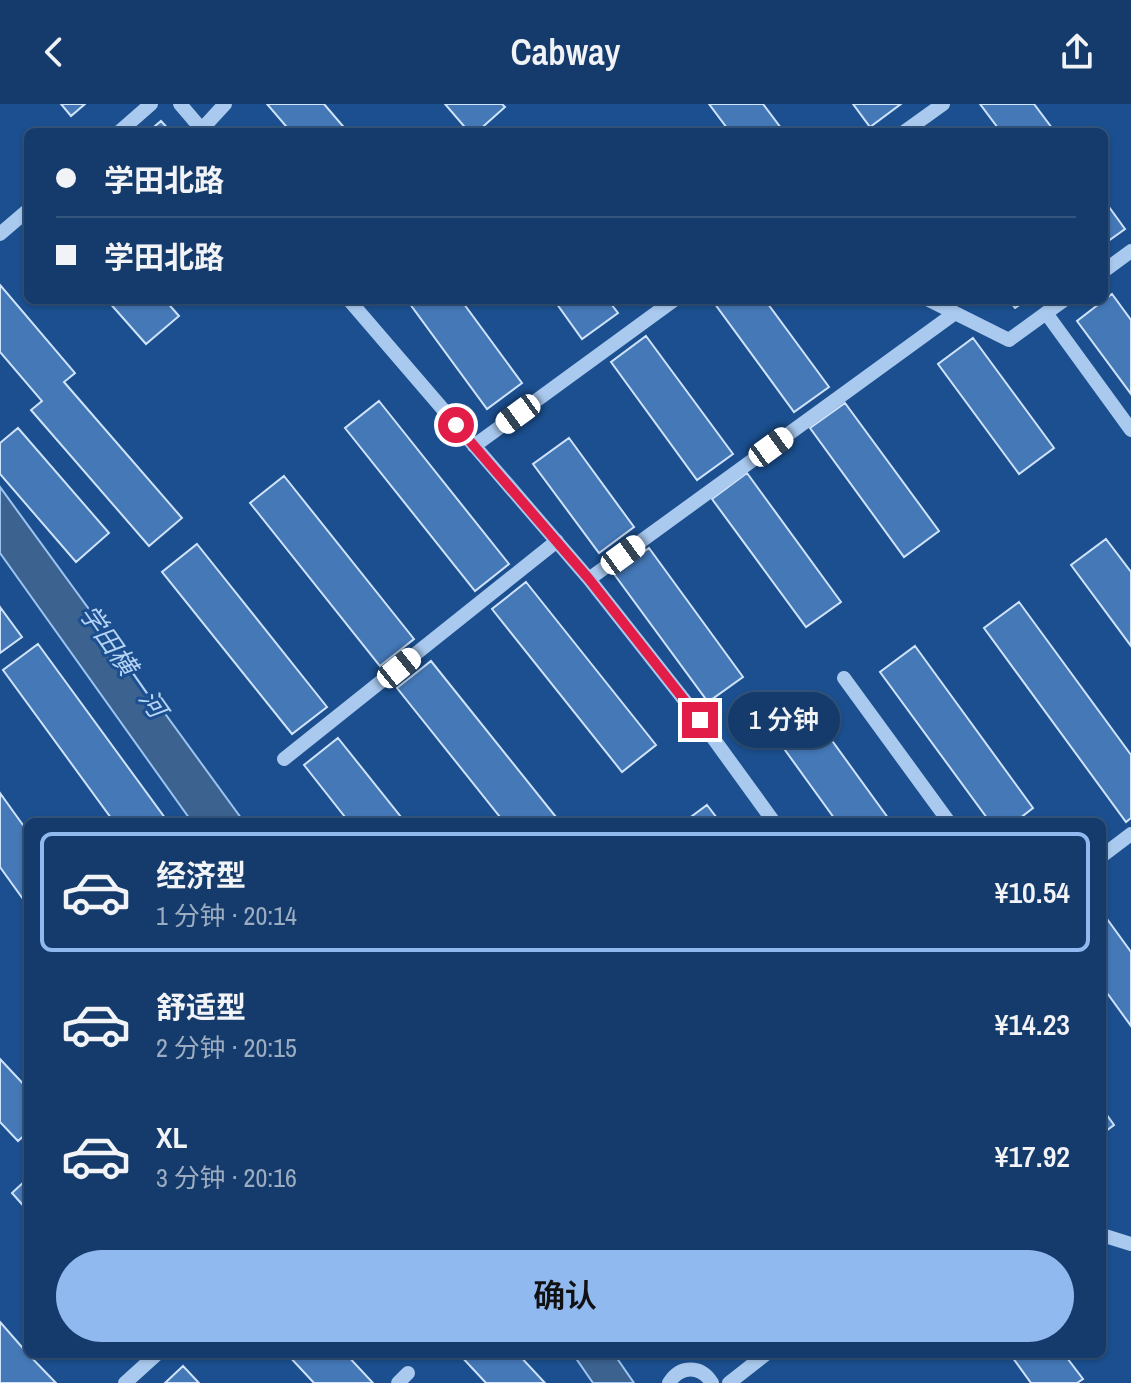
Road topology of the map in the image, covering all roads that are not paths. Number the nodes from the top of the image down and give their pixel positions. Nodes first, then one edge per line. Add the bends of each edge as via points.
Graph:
1 (151, 104) edge
2 (180, 104) edge
3 (225, 104) edge
4 (943, 104) edge
5 (124, 128) edge
6 (200, 128) edge
7 (205, 128) edge
8 (910, 128) edge
9 (24, 213) edge
10 (0, 234) edge
11 (1131, 251) edge
12 (1108, 268) edge
13 (352, 304) edge
14 (669, 304) edge
15 (937, 304) edge
16 (1058, 304) edge
17 (955, 313) junction
18 (1046, 313) junction
19 (1130, 428) edge
20 (474, 446) junction
21 (557, 541) junction
22 (589, 579) junction
23 (844, 678) dead end
24 (284, 759) dead end
25 (771, 818) edge
26 (946, 818) edge
27 (1131, 834) edge
28 (1106, 853) edge
29 (1106, 1236) edge
30 (1131, 1244) edge
31 (153, 1358) edge
32 (689, 1358) edge
33 (761, 1358) edge
34 (697, 1370) junction
35 (125, 1383) edge
36 (669, 1383) edge
37 (712, 1383) edge
38 (729, 1383) edge

1 - 5 street
2 - 6 street
3 - 7 street
4 - 8 street
9 - 10 street
11 - 12 street
13 - 20 street
14 - 20 street
15 - 17 street
16 - 18 street
17 - 18 street via 1009,340
17 - 22 street
18 - 19 street
20 - 21 street
21 - 22 street
21 - 24 street
22 - 25 street
23 - 26 street
27 - 28 street
29 - 30 street
31 - 35 street
32 - 34 street
33 - 38 street
34 - 36 street via 682,1370
34 - 37 street

